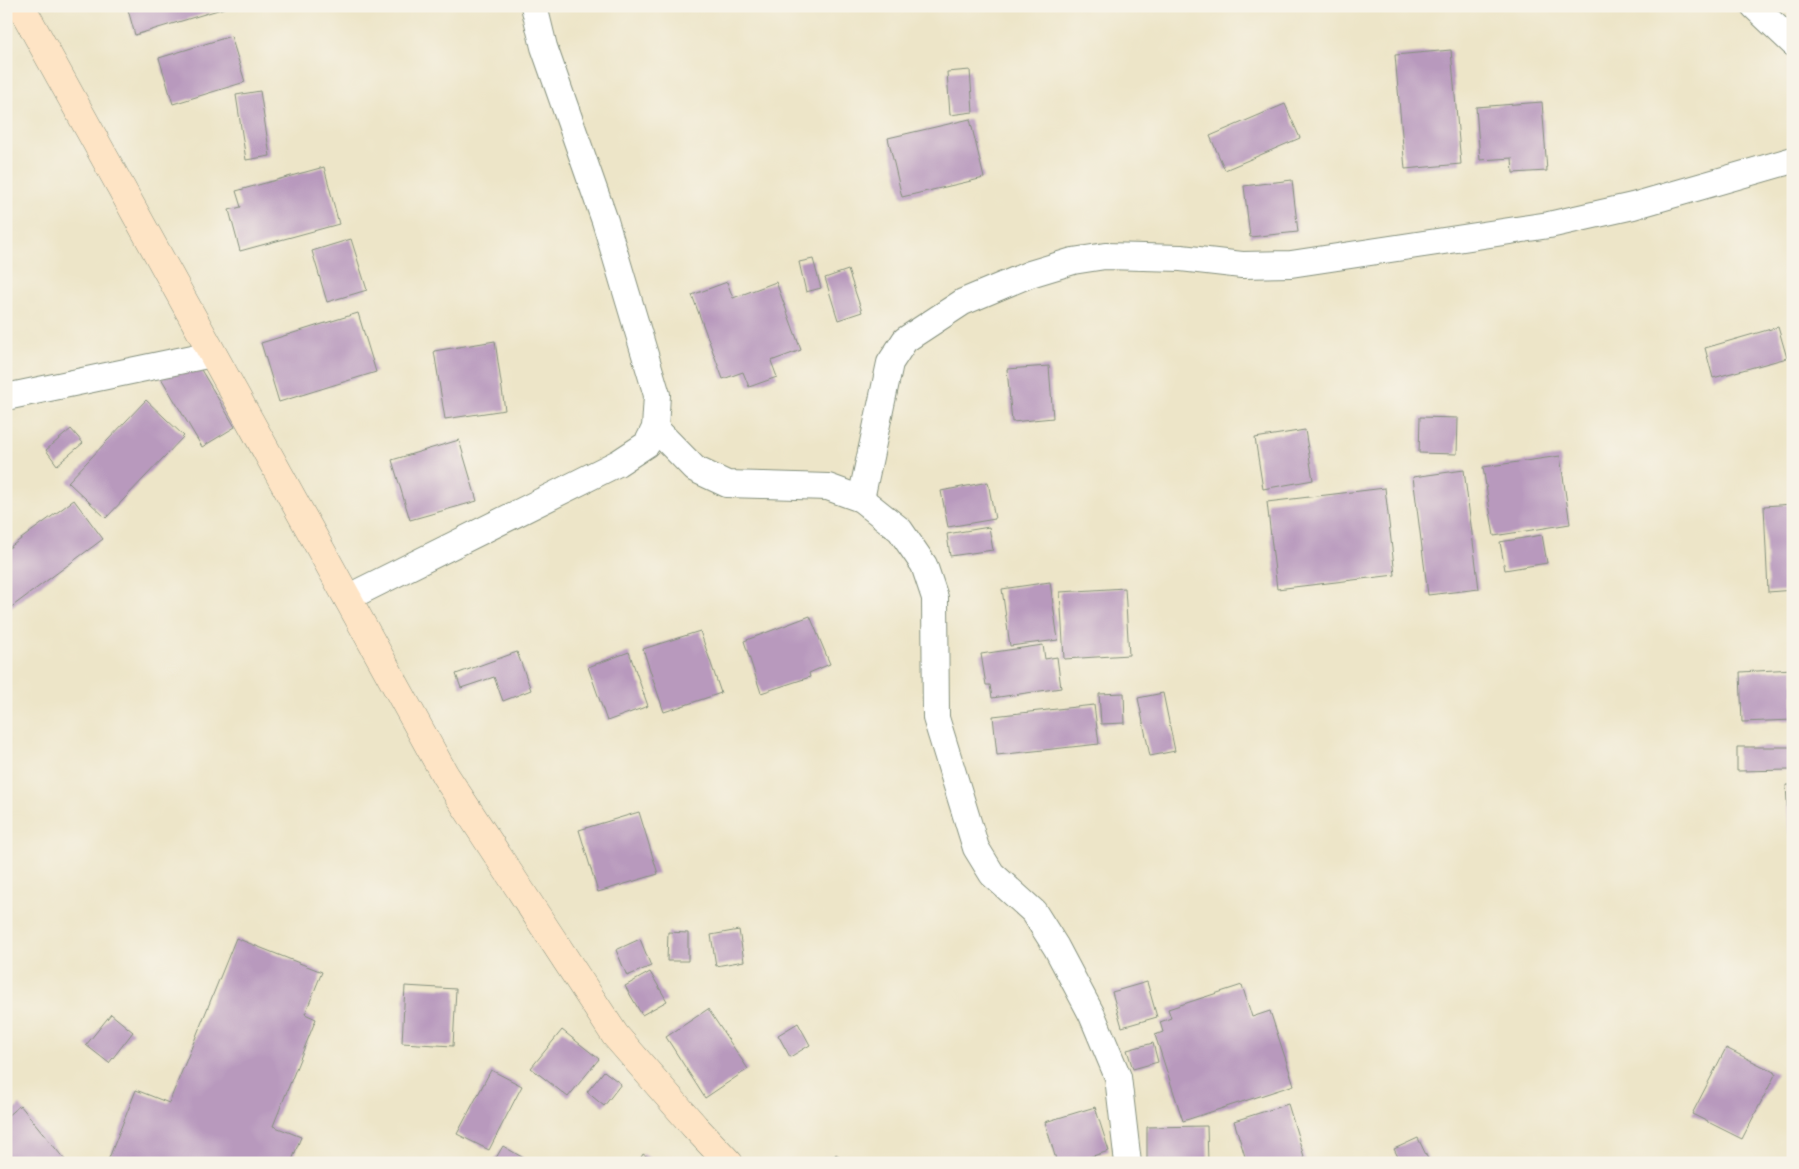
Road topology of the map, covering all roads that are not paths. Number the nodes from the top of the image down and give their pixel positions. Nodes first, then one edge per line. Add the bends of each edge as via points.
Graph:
1 (21, 6) edge
2 (534, 6) edge
3 (1754, 6) edge
4 (1793, 43) edge
5 (1793, 160) edge
6 (212, 354) junction
7 (6, 397) edge
8 (655, 428) junction
9 (861, 499) junction
10 (348, 598) junction
11 (730, 1163) edge
12 (1128, 1163) edge

1 - 6 main road
2 - 8 street via 544,47 604,221 657,395
3 - 4 street
5 - 9 street via 1633,206 1549,225 1300,263 1242,265 1181,258 1105,256 1030,274 963,302 906,340 890,363
6 - 7 street
6 - 10 main road
8 - 9 street via 695,469 727,484 828,487
8 - 10 street via 647,444 618,463
9 - 12 street via 900,530 924,565 935,598 936,718 976,848 992,874 1034,912 1092,1015 1118,1077
10 - 11 main road via 446,775 615,1036

